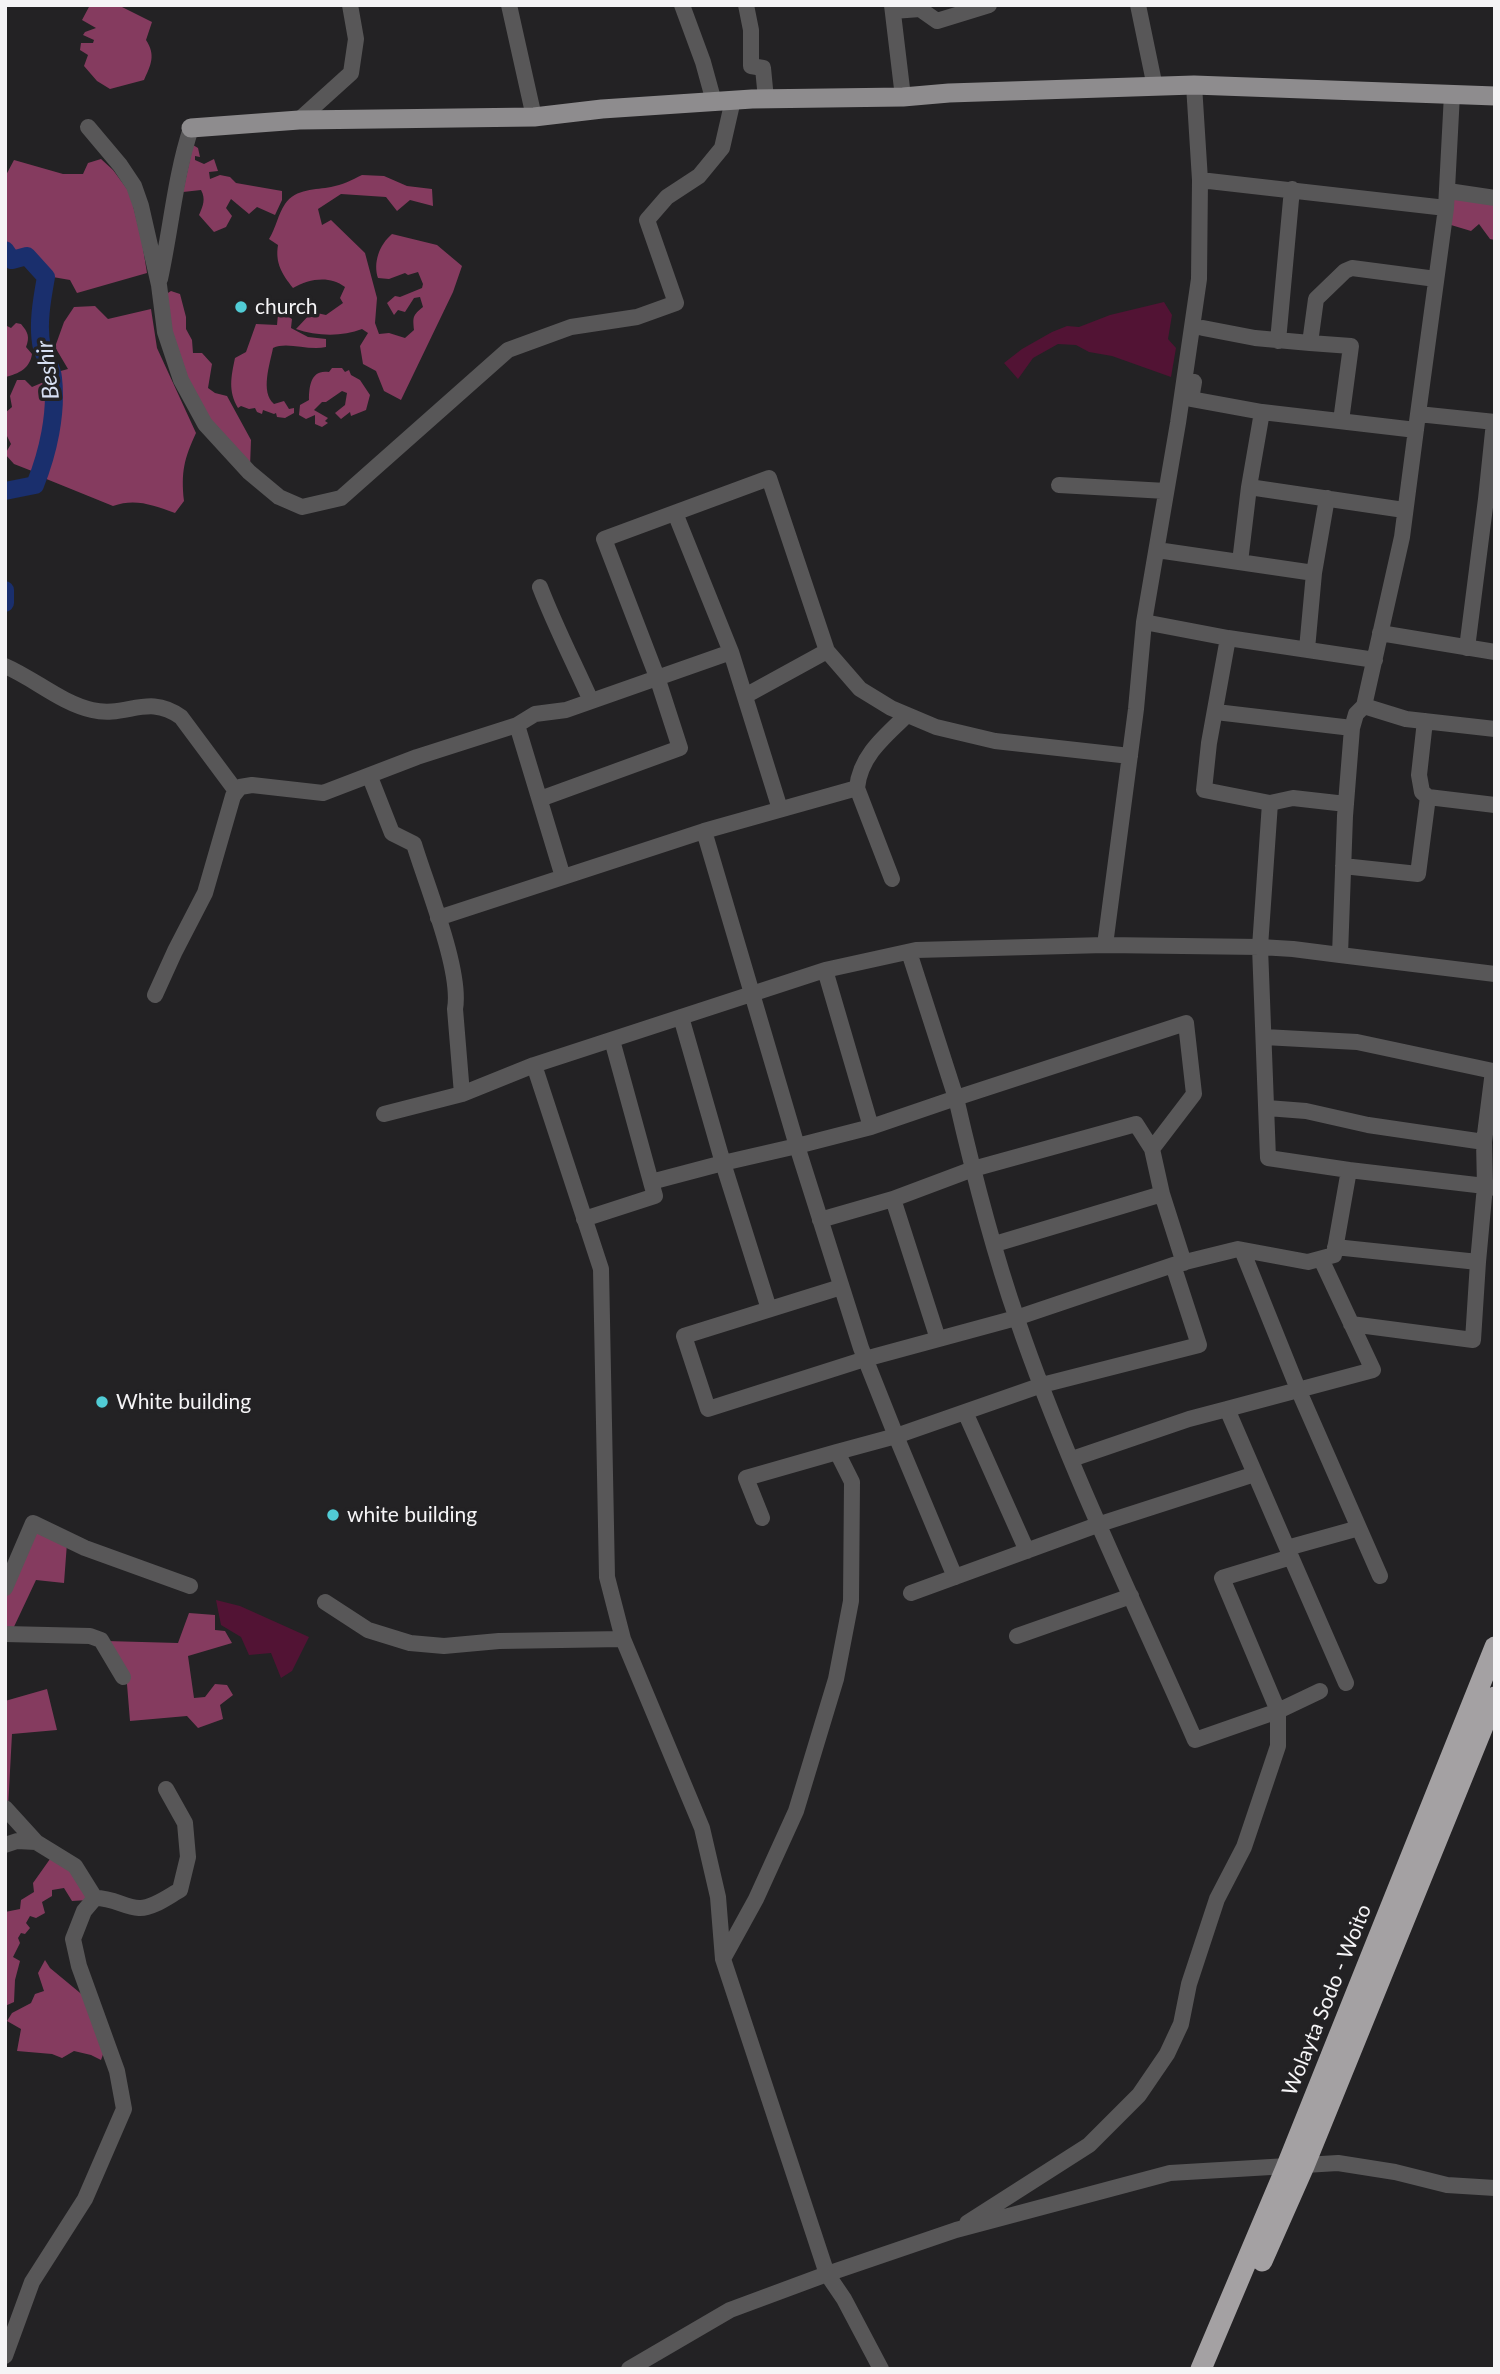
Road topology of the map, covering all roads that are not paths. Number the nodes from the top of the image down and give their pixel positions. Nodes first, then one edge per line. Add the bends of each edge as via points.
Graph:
1 (350, 5) edge
2 (509, 5) edge
3 (682, 5) edge
4 (746, 5) edge
5 (989, 5) edge
6 (1138, 5) edge
7 (893, 8) edge
8 (1195, 85) junction
9 (1155, 87) junction
10 (1452, 94) junction
11 (1495, 96) edge
12 (903, 97) junction
13 (766, 99) junction
14 (724, 101) junction
15 (534, 117) junction
16 (299, 120) junction
17 (88, 127) dead end
18 (191, 128) joint
19 (1200, 180) junction
20 (1292, 189) junction
21 (1448, 191) junction
22 (1495, 198) edge
23 (1447, 208) junction
24 (1436, 279) junction
25 (159, 285) junction
26 (1198, 326) junction
27 (1278, 341) junction
28 (1310, 343) junction
29 (1262, 412) junction
30 (1341, 421) junction
31 (1417, 422) junction
32 (1494, 422) edge
33 (1059, 485) dead end
34 (1250, 487) junction
35 (1166, 491) junction
36 (1327, 498) junction
37 (1490, 500) edge
38 (1405, 510) junction
39 (675, 513) junction
40 (1157, 550) junction
41 (1240, 562) junction
42 (1314, 573) junction
43 (540, 587) dead end
44 (1144, 622) junction
45 (1380, 633) junction
46 (1228, 638) junction
47 (1467, 648) junction
48 (1307, 649) junction
49 (827, 651) junction
50 (731, 652) junction
51 (1495, 652) edge
52 (1376, 660) junction
53 (9, 668) edge
54 (657, 677) junction
55 (745, 696) junction
56 (591, 701) junction
57 (1364, 706) junction
58 (1216, 712) junction
59 (907, 715) junction
60 (1425, 721) junction
61 (517, 725) junction
62 (1352, 728) junction
63 (1495, 729) edge
64 (1129, 756) junction
65 (370, 777) junction
66 (857, 788) junction
67 (236, 790) junction
68 (1428, 797) junction
69 (540, 799) junction
70 (1270, 803) junction
71 (1346, 804) junction
72 (1495, 805) edge
73 (780, 809) junction
74 (704, 831) junction
75 (1343, 866) junction
76 (563, 877) junction
77 (892, 879) dead end
78 (438, 918) junction
79 (1105, 945) junction
80 (1260, 947) junction
81 (909, 952) junction
82 (1340, 955) junction
83 (825, 970) junction
84 (1495, 974) edge
85 (753, 994) junction
86 (155, 995) dead end
87 (681, 1017) junction
88 (1264, 1037) junction
89 (612, 1040) junction
90 (1494, 1063) edge
91 (534, 1065) junction
92 (462, 1094) junction
93 (956, 1098) junction
94 (1267, 1108) junction
95 (384, 1114) dead end
96 (871, 1127) junction
97 (1484, 1142) junction
98 (796, 1146) junction
99 (1152, 1149) junction
100 (723, 1163) junction
101 (973, 1169) junction
102 (1349, 1170) junction
103 (651, 1182) junction
104 (1490, 1187) edge
105 (1161, 1194) junction
106 (893, 1199) junction
107 (584, 1219) junction
108 (820, 1220) junction
109 (995, 1244) junction
110 (1335, 1247) junction
111 (1242, 1250) junction
112 (1321, 1259) junction
113 (1478, 1262) junction
114 (1178, 1264) junction
115 (841, 1287) junction
116 (769, 1309) junction
117 (1016, 1318) junction
118 (1352, 1324) junction
119 (938, 1339) junction
120 (866, 1359) junction
121 (1042, 1385) junction
122 (1298, 1389) junction
123 (1227, 1409) junction
124 (965, 1412) junction
125 (896, 1436) junction
126 (837, 1452) junction
127 (1072, 1459) junction
128 (1255, 1474) junction
129 (762, 1518) dead end
130 (1100, 1524) junction
131 (1359, 1528) junction
132 (1027, 1551) junction
133 (1289, 1552) junction
134 (1380, 1576) dead end
135 (955, 1577) junction
136 (190, 1586) dead end
137 (5, 1587) edge
138 (911, 1593) dead end
139 (1131, 1596) junction
140 (325, 1602) dead end
141 (5, 1634) edge
142 (1017, 1636) dead end
143 (623, 1639) junction
144 (1495, 1647) edge
145 (123, 1677) dead end
146 (1346, 1683) dead end
147 (1320, 1691) dead end
148 (1495, 1697) edge
149 (1278, 1710) junction
150 (166, 1789) dead end
151 (5, 1808) edge
152 (36, 1842) junction
153 (5, 1845) edge
154 (95, 1898) junction
155 (723, 1959) junction
156 (1295, 2167) junction
157 (1495, 2188) edge
158 (956, 2230) junction
159 (827, 2274) junction
160 (5, 2356) edge
161 (629, 2369) edge
162 (881, 2369) edge
163 (1201, 2369) edge
164 (1215, 2369) edge

1 - 16 street via 356,39 351,73
2 - 15 street
3 - 14 street via 703,62
4 - 13 street via 751,66 763,68
5 - 7 street via 937,21 920,9
6 - 9 street
7 - 12 street
8 - 9 main road
8 - 10 main road
8 - 19 street
9 - 12 main road
10 - 11 main road
10 - 21 street
12 - 13 main road
13 - 14 main road
14 - 15 main road
14 - 25 street via 722,148 699,176 667,197 647,220 676,303 637,317 571,327 508,350 341,498 327,503 302,507 279,497 205,424 181,380 164,332
15 - 16 main road
16 - 18 main road
17 - 25 street via 134,186
18 - 25 street via 181,158
19 - 20 street
19 - 26 street
20 - 23 street
20 - 27 street
21 - 22 street
21 - 23 street
23 - 24 street
24 - 28 street via 1352,268 1345,271 1316,299
24 - 31 street
26 - 27 street
26 - 29 street via 1191,399
26 - 35 street
27 - 28 street
28 - 30 street via 1351,345
29 - 30 street
29 - 34 street
30 - 31 street
31 - 32 street
31 - 38 street
32 - 37 street
33 - 35 street
34 - 36 street
34 - 41 street
35 - 40 street
36 - 38 street
36 - 42 street
37 - 47 street
38 - 45 street
39 - 49 street via 769,478
39 - 50 street
39 - 54 street via 604,539
40 - 41 street
40 - 44 street
41 - 42 street
42 - 48 street
43 - 56 street
44 - 46 street
44 - 64 street
45 - 47 street
45 - 52 street
46 - 48 street
46 - 58 street
47 - 51 street
48 - 52 street
49 - 55 street
49 - 59 street via 860,689
50 - 54 street
50 - 55 street
52 - 57 street
53 - 67 street via 93,710 112,713 153,705 170,709
54 - 56 street
54 - 69 street via 680,748
55 - 73 street
56 - 61 street via 535,714
57 - 60 street
57 - 62 street
58 - 62 street
58 - 70 street via 1204,790
59 - 64 street via 995,741
59 - 66 street via 867,757 858,773
60 - 63 street
60 - 68 street via 1419,775 1422,792
61 - 65 street
61 - 69 street
62 - 71 street
64 - 79 street
65 - 67 street via 323,793 252,785
65 - 78 street via 392,832 414,844
66 - 73 street
66 - 77 street
67 - 86 street via 205,893
68 - 72 street
68 - 75 street via 1418,874
69 - 76 street
70 - 71 street via 1293,798
70 - 80 street
71 - 75 street
73 - 74 street
74 - 76 street
74 - 85 street
75 - 82 street
76 - 78 street
78 - 92 street via 456,982
79 - 80 street
79 - 81 street
80 - 82 street
80 - 88 street
81 - 83 street
81 - 93 street
82 - 84 street
83 - 85 street
83 - 96 street
85 - 87 street
85 - 98 street
87 - 89 street
87 - 100 street
88 - 90 street via 1357,1042
88 - 94 street
89 - 91 street
89 - 103 street
90 - 97 street
91 - 92 street
91 - 107 street
92 - 95 street
93 - 96 street
93 - 99 street via 1186,1023 1194,1094
93 - 101 street
94 - 97 street
94 - 102 street via 1268,1158
96 - 98 street
97 - 104 street
98 - 100 street
98 - 108 street
99 - 101 street via 1136,1124
99 - 105 street
100 - 103 street
100 - 116 street
101 - 106 street
101 - 109 street
102 - 104 street
102 - 110 street
103 - 107 street via 655,1196
104 - 113 street
105 - 109 street
105 - 114 street
106 - 108 street
106 - 119 street
107 - 143 street via 601,1269 607,1577
108 - 115 street
109 - 117 street
110 - 112 street via 1334,1255
110 - 113 street
111 - 112 street via 1308,1262
111 - 114 street
111 - 122 street
112 - 118 street
113 - 118 street via 1473,1340
114 - 117 street
114 - 121 street via 1199,1345
115 - 116 street
115 - 120 street
116 - 120 street via 684,1336 708,1409
117 - 119 street
117 - 121 street
118 - 122 street via 1373,1370
119 - 120 street
120 - 125 street
121 - 124 street
121 - 127 street
122 - 123 street
122 - 131 street
123 - 127 street
123 - 128 street
124 - 125 street
124 - 132 street
125 - 126 street
125 - 135 street
126 - 129 street via 746,1478
126 - 155 street via 852,1482 852,1508 851,1601 836,1679 796,1811
127 - 130 street
128 - 130 street
128 - 133 street
130 - 132 street
130 - 139 street
131 - 133 street
131 - 134 street
132 - 135 street
133 - 146 street
133 - 149 street via 1222,1578
135 - 138 street
136 - 137 street via 85,1548 33,1523
139 - 142 street
139 - 149 street via 1195,1740
140 - 143 street via 368,1630 410,1643 444,1646
141 - 145 street via 101,1640
143 - 155 street via 702,1828 718,1898
144 - 156 highway, Wolayta Sodo - Woito
147 - 149 street
148 - 156 highway, Wolayta Sodo - Woito
149 - 158 street via 1278,1746 1244,1847 1217,1899 1181,2024 1167,2054 1139,2095 1089,2145
150 - 154 street via 185,1823 188,1857 180,1890 146,1908
151 - 152 street
152 - 153 street
152 - 154 street via 75,1866
154 - 160 street via 84,1911 74,1939 79,1966 117,2071 124,2109 85,2199 32,2282
155 - 159 street
156 - 157 street via 1338,2163 1447,2185
156 - 158 street via 1170,2173
156 - 163 highway, Wolayta Sodo - Woito
156 - 164 highway, Wolayta Sodo - Woito
158 - 159 street
159 - 161 street via 730,2310
159 - 162 street

